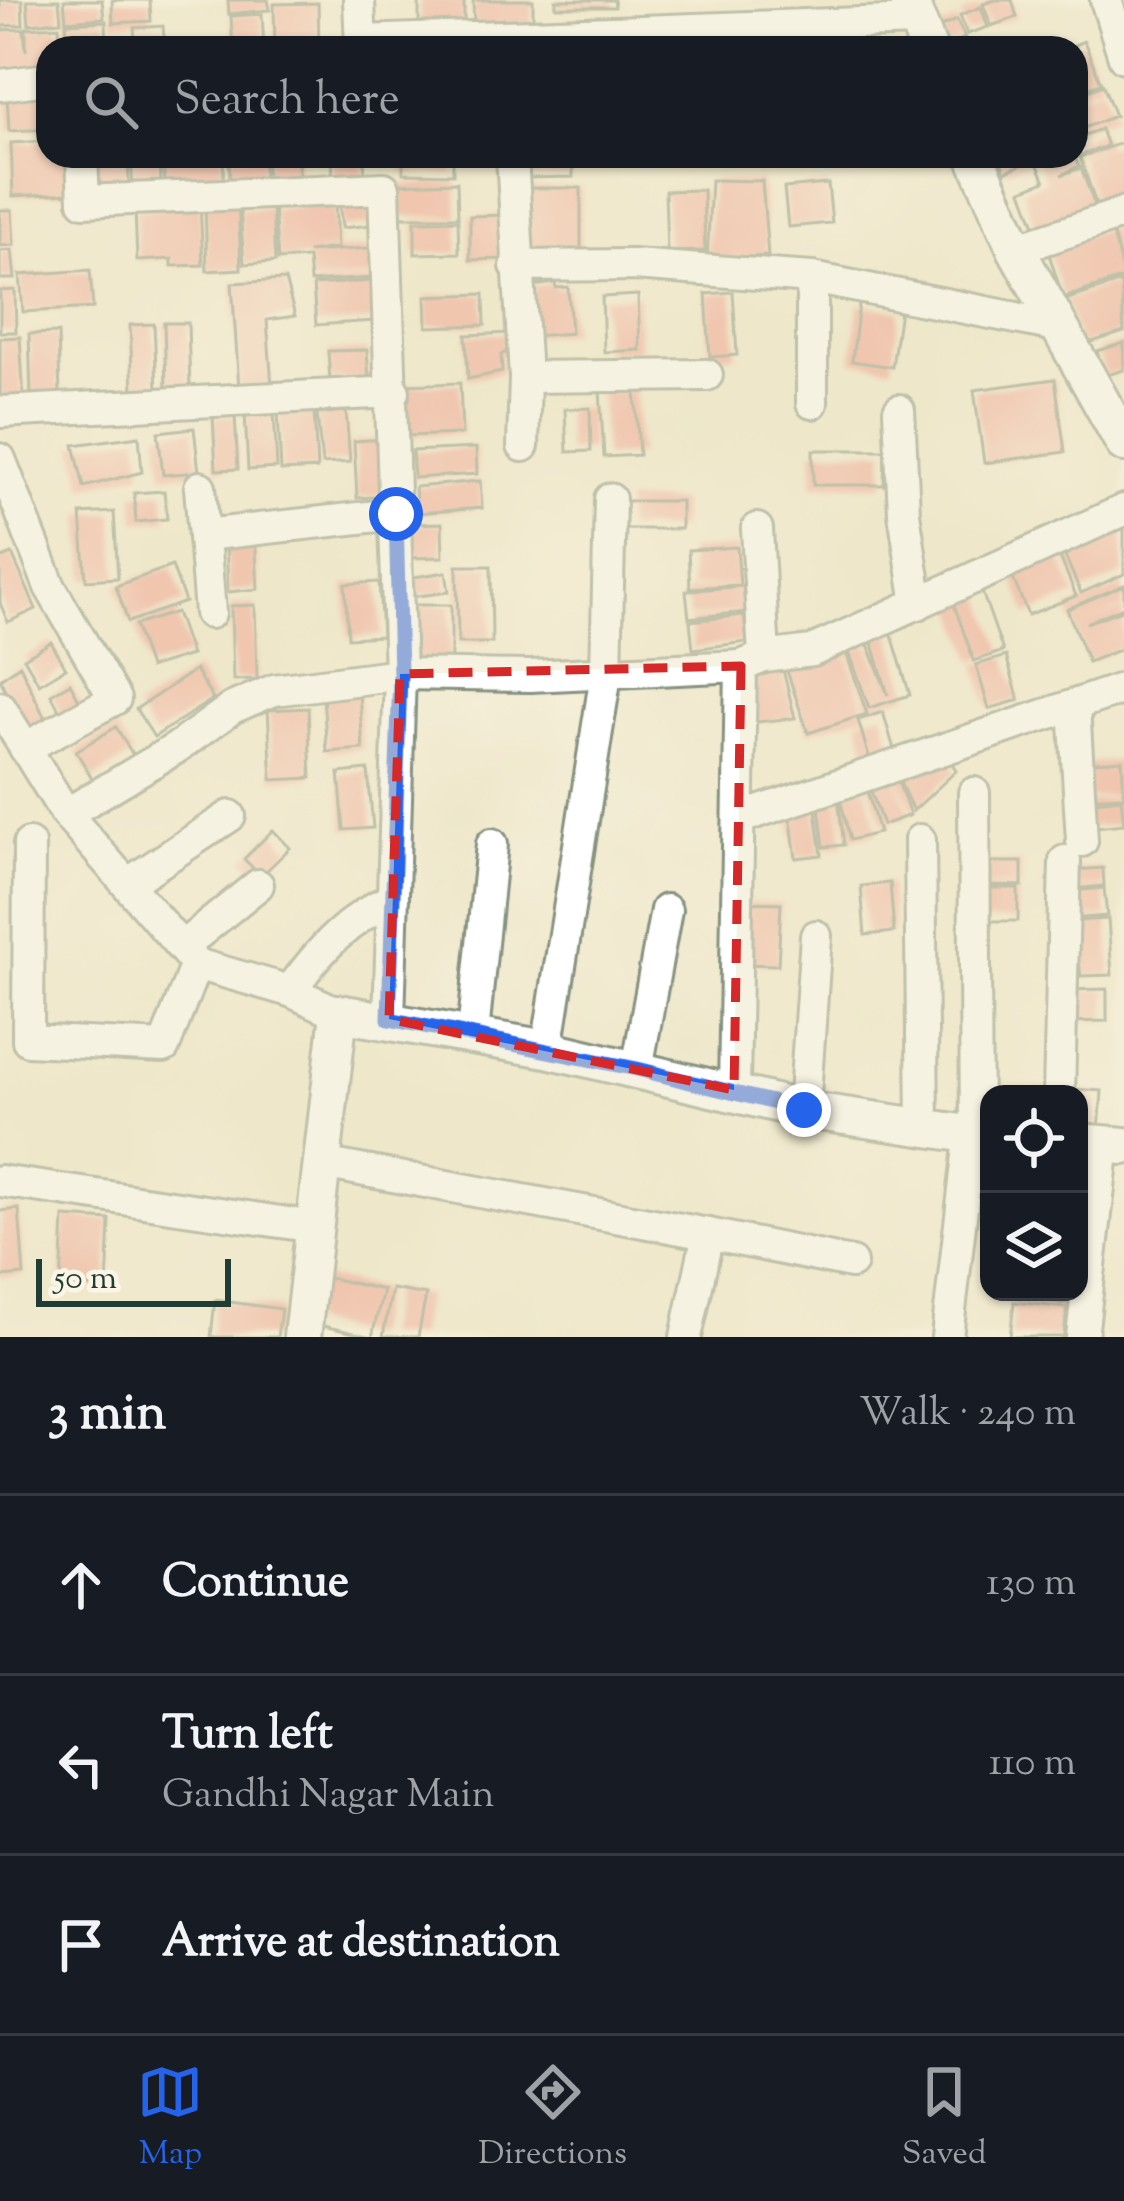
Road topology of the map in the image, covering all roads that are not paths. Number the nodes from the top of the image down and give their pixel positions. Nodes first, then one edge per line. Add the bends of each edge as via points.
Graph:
1 (359, 0) edge
2 (1106, 0) edge
3 (918, 23) edge
4 (361, 36) edge
5 (664, 36) edge
6 (1124, 57) edge
7 (36, 80) edge
8 (0, 85) edge
9 (83, 168) edge
10 (512, 168) edge
11 (980, 168) edge
12 (1124, 213) edge
13 (1016, 249) junction
14 (516, 266) junction
15 (812, 278) junction
16 (1057, 326) junction
17 (707, 374) dead end
18 (525, 377) junction
19 (394, 392) junction
20 (812, 403) dead end
21 (899, 410) dead end
22 (0, 412) edge
23 (1120, 426) edge
24 (523, 446) dead end
25 (0, 459) edge
26 (200, 487) dead end
27 (610, 499) dead end
28 (1124, 510) edge
29 (396, 514) junction
30 (757, 529) dead end
31 (204, 535) junction
32 (918, 604) junction
33 (211, 613) dead end
34 (753, 662) junction
35 (400, 674) junction
36 (606, 674) junction
37 (1124, 688) edge
38 (0, 706) edge
39 (1074, 706) junction
40 (25, 748) junction
41 (974, 794) dead end
42 (66, 814) junction
43 (230, 816) dead end
44 (743, 818) junction
45 (920, 840) dead end
46 (29, 844) dead end
47 (492, 844) dead end
48 (128, 884) junction
49 (258, 885) dead end
50 (393, 898) junction
51 (666, 910) dead end
52 (15, 914) edge
53 (816, 936) dead end
54 (189, 955) junction
55 (290, 991) junction
56 (339, 1013) junction
57 (389, 1019) junction
58 (473, 1034) junction
59 (547, 1049) junction
60 (637, 1069) junction
61 (1060, 1085) edge
62 (734, 1090) junction
63 (804, 1110) junction
64 (923, 1128) junction
65 (978, 1137) edge
66 (1102, 1144) edge
67 (322, 1163) junction
68 (0, 1181) edge
69 (315, 1227) junction
70 (708, 1234) junction
71 (851, 1263) dead end
72 (309, 1336) edge
73 (686, 1337) edge
74 (946, 1337) edge
75 (1082, 1337) edge

1 - 4 street
2 - 6 street
3 - 5 street
7 - 8 street
9 - 19 street via 84,201 384,188
10 - 14 street
11 - 13 street
12 - 13 street
13 - 16 street
14 - 15 street
14 - 18 street
15 - 16 street
15 - 20 street
16 - 23 street
17 - 18 street
18 - 24 street
19 - 22 street
19 - 29 street
21 - 32 street
25 - 40 street via 50,587 115,698
26 - 31 street
27 - 36 street
28 - 32 street
29 - 31 street
29 - 35 street
30 - 34 street
31 - 33 street
32 - 34 street via 812,652
34 - 36 street
34 - 44 street
35 - 36 street
35 - 42 street via 274,690 232,708
35 - 50 street
36 - 59 street
37 - 39 street
38 - 40 street
39 - 44 street
39 - 61 street
40 - 42 street
41 - 65 street
42 - 48 street
43 - 48 street
44 - 62 street
45 - 64 street
46 - 52 street
47 - 58 street
48 - 54 street
49 - 54 street
50 - 55 street via 353,917
50 - 57 street
51 - 60 street
52 - 54 street via 28,1040 164,1047
53 - 63 street
54 - 55 street
55 - 56 street
56 - 57 street
56 - 67 street
57 - 58 street
58 - 59 street
59 - 60 street
60 - 62 street
62 - 63 street
63 - 64 street
64 - 65 street
65 - 74 street
66 - 75 street
67 - 69 street
67 - 70 street
68 - 69 street
69 - 72 street
70 - 71 street
70 - 73 street

